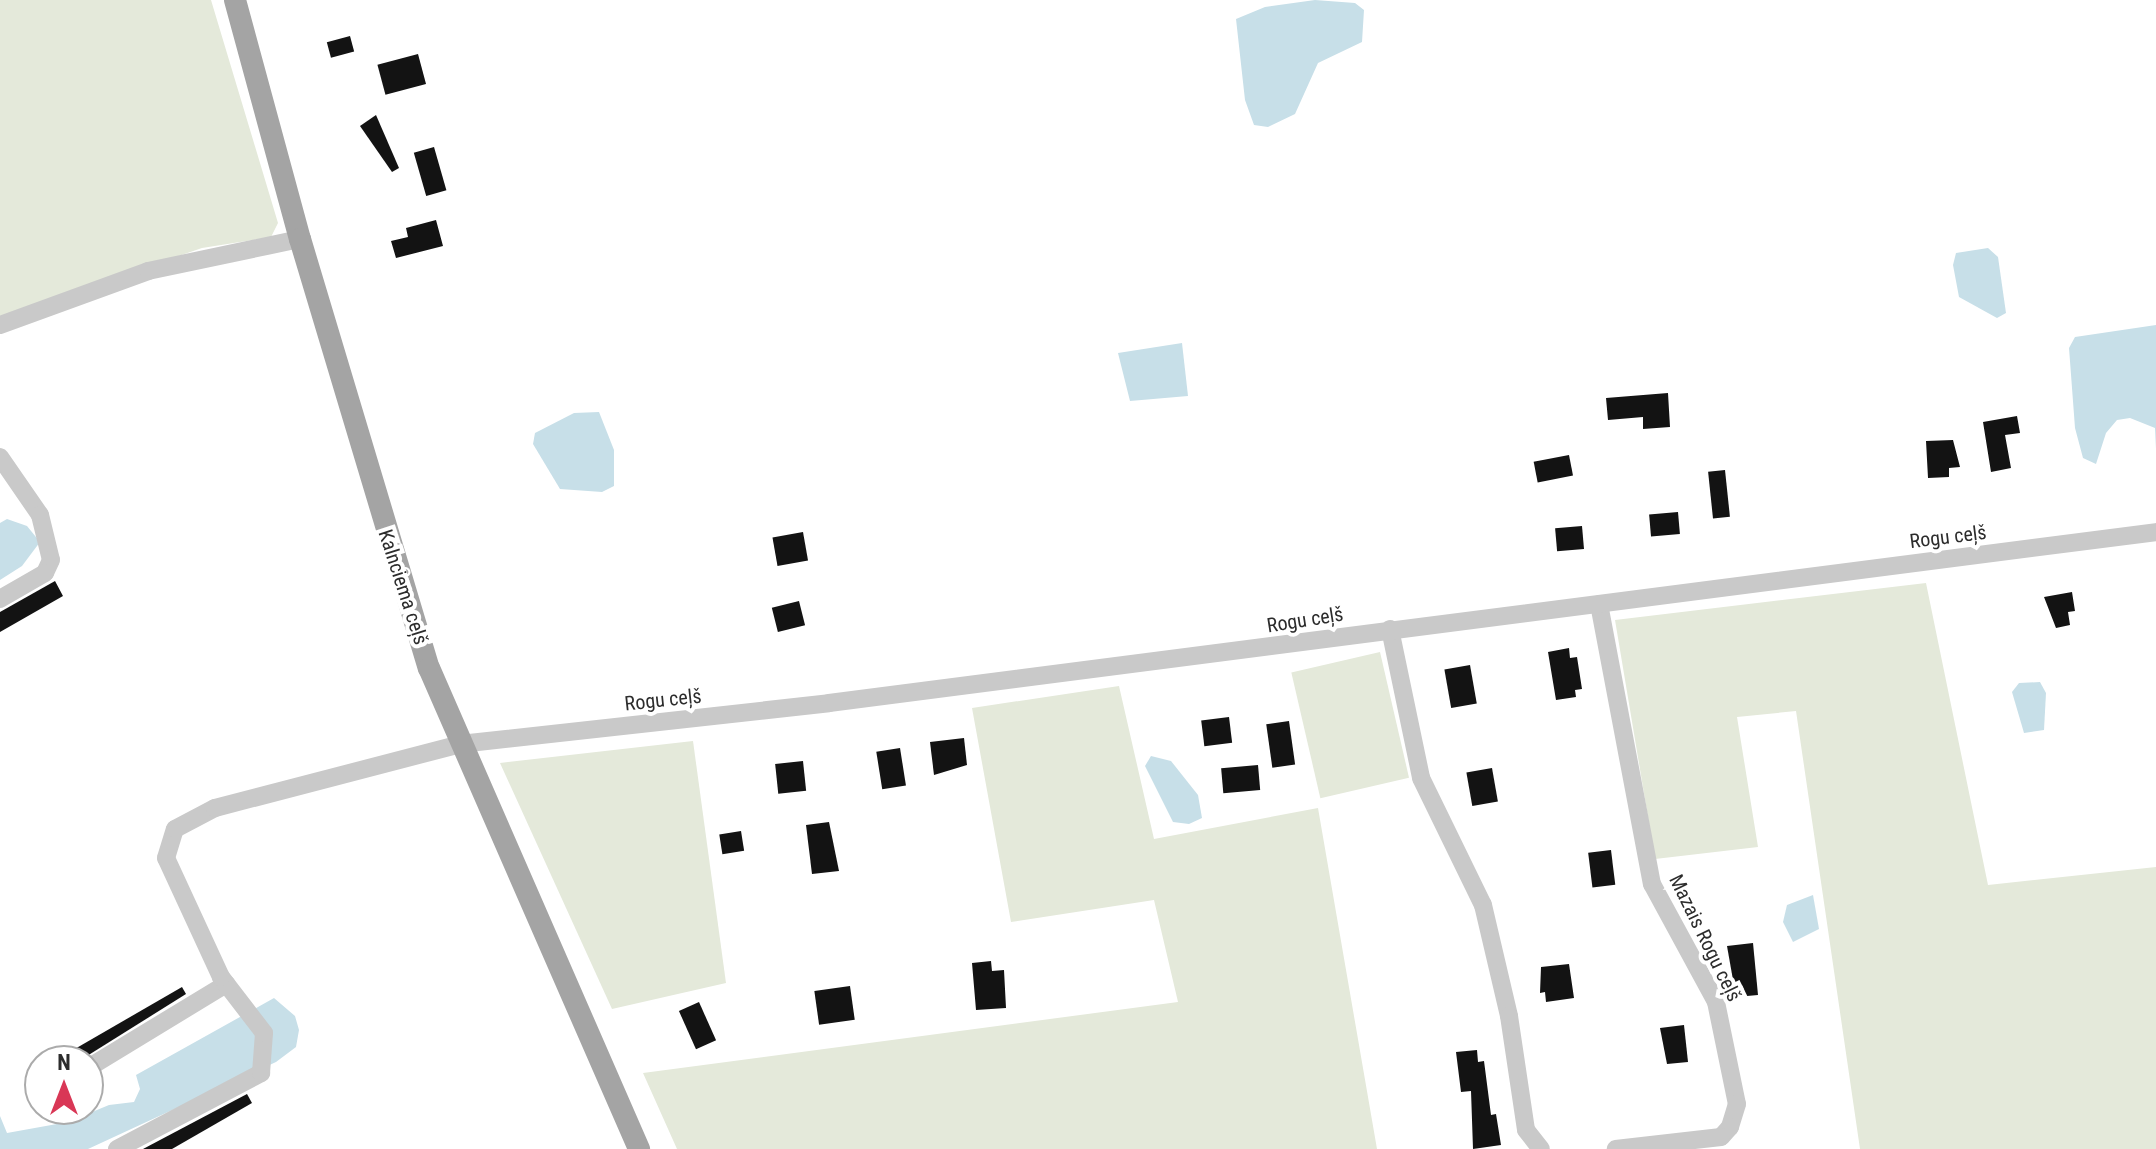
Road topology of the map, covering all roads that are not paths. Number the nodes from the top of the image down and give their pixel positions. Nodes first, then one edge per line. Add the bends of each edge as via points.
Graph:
1 (235, 0) edge
2 (300, 239) junction
3 (0, 325) edge
4 (0, 457) edge
5 (6, 477) edge
6 (2156, 532) edge
7 (0, 599) edge
8 (1599, 604) junction
9 (1390, 629) junction
10 (460, 744) junction
11 (226, 984) junction
12 (104, 1058) edge
13 (117, 1149) edge
14 (639, 1149) edge
15 (1541, 1149) edge
16 (1616, 1149) edge

1 - 2 main road, Kalnciema ceļš
2 - 3 street via 148,271
2 - 10 main road, Kalnciema ceļš via 403,590
4 - 5 street
5 - 7 street via 40,515 51,560 45,573
6 - 8 street, Rogu ceļš
8 - 9 street, Rogu ceļš
8 - 16 street, Mazais Rogu ceļš via 1652,884 1716,1002 1737,1104 1721,1137
9 - 10 street, Rogu ceļš via 829,703
9 - 15 street via 1414,758 1483,905 1509,1016 1526,1130
10 - 11 street, Rogu ceļš via 215,808 175,829 166,858
10 - 14 main road, Kalnciema ceļš
11 - 12 street
11 - 13 street, Rogu ceļš via 264,1033 261,1073

